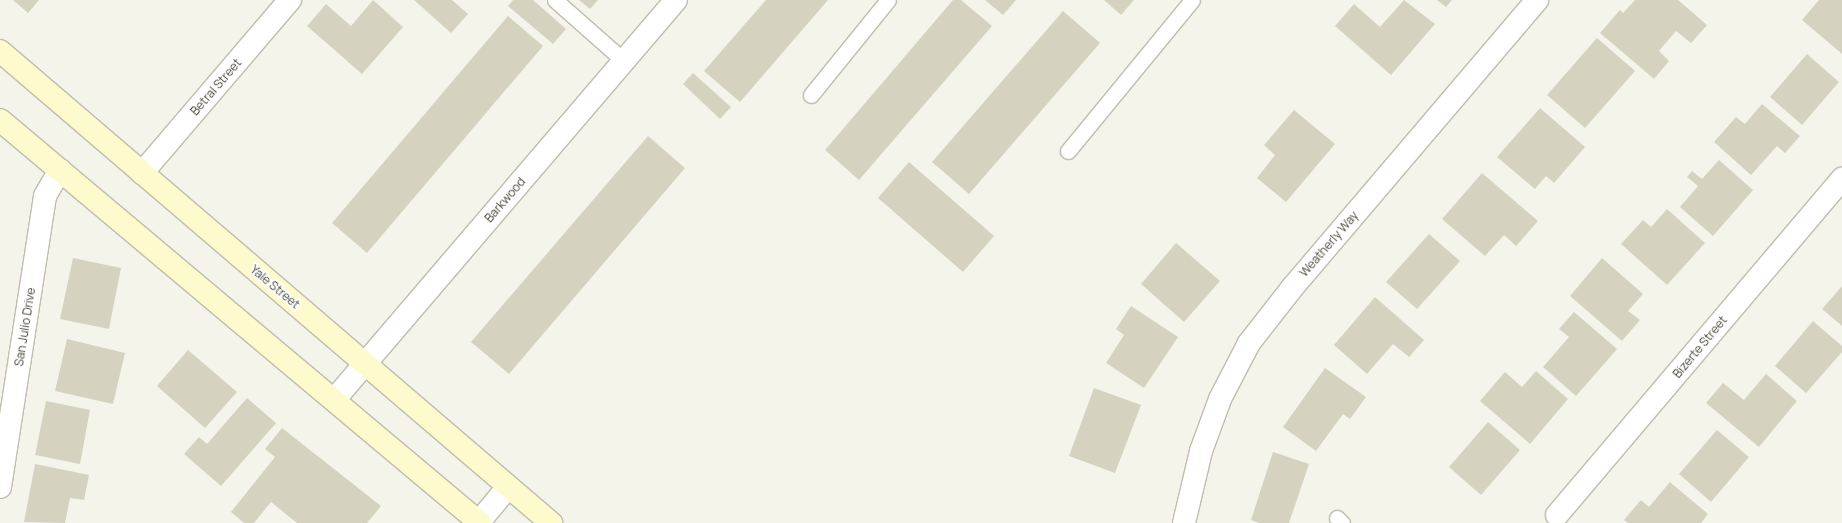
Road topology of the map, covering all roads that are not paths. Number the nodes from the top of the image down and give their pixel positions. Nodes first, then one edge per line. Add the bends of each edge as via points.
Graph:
1 (290, 0) edge
2 (555, 0) edge
3 (676, 0) edge
4 (888, 0) edge
5 (1192, 0) edge
6 (1537, 0) edge
7 (0, 51) edge
8 (624, 61) junction
9 (811, 95) dead end
10 (0, 120) edge
11 (1068, 151) dead end
12 (60, 170) junction
13 (142, 173) junction
14 (1842, 179) edge
15 (365, 364) junction
16 (334, 400) junction
17 (0, 487) edge
18 (508, 487) junction
19 (1557, 515) dead end
20 (479, 523) edge
21 (551, 523) edge
22 (1184, 523) edge

1 - 13 street, Betral Street
2 - 8 lane
3 - 8 street, Barkwood
4 - 9 lane
5 - 11 lane
6 - 22 street, Weatherly Way via 1292,288 1249,343 1217,407 1202,451
7 - 13 main road, Yale Street
8 - 15 street, Barkwood
10 - 12 main road
12 - 16 main road
12 - 17 street, San Julio Drive via 45,196
13 - 15 main road, Yale Street
14 - 19 street, Bizerte Street
15 - 16 street, Barkwood
15 - 18 main road, Yale Street
16 - 20 main road
18 - 20 street
18 - 21 main road, Yale Street

